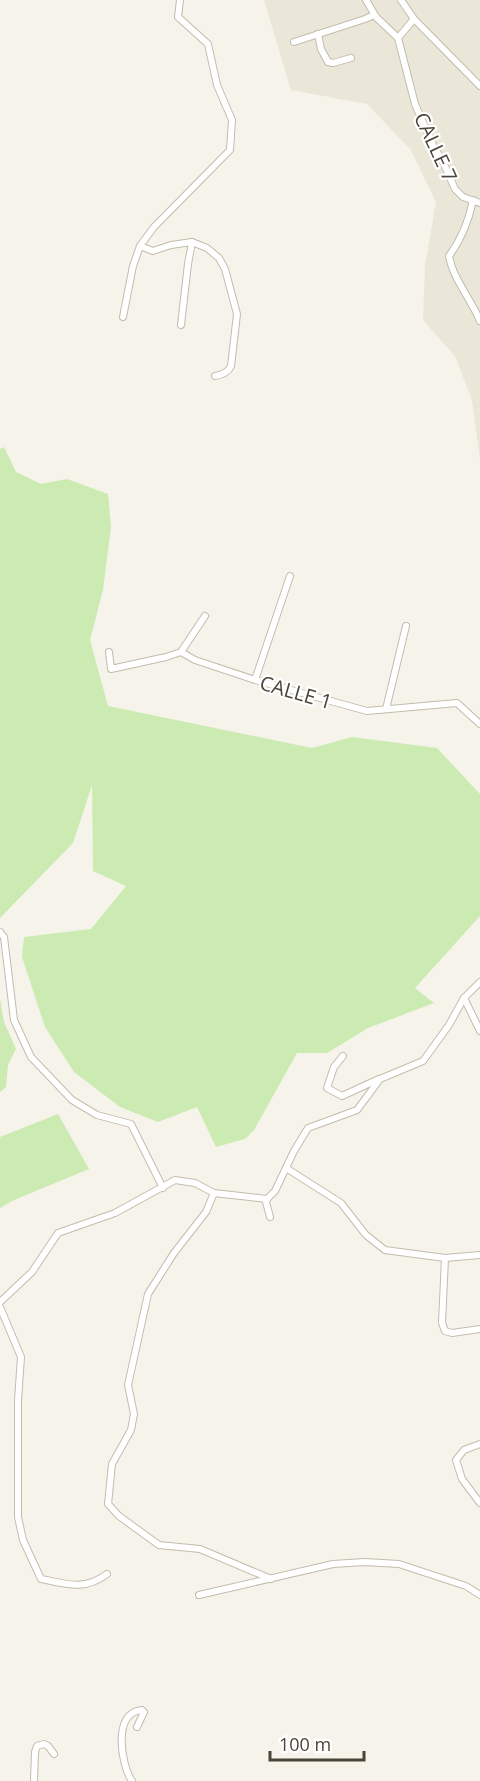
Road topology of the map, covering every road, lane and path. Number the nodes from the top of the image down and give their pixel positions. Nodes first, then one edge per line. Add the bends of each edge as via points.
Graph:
1 (180, 0) edge
2 (366, 0) edge
3 (401, 0) edge
4 (374, 15) junction
5 (414, 19) junction
6 (318, 34) junction
7 (398, 38) junction
8 (294, 42) dead end
9 (351, 58) dead end
10 (480, 86) edge
11 (473, 200) junction
12 (480, 203) edge
13 (192, 242) junction
14 (140, 246) junction
15 (123, 317) dead end
16 (480, 321) edge
17 (181, 325) dead end
18 (215, 376) dead end
19 (290, 576) dead end
20 (205, 616) dead end
21 (406, 626) dead end
22 (109, 652) dead end
23 (181, 652) junction
24 (255, 680) junction
25 (386, 709) junction
26 (480, 724) edge
27 (0, 932) edge
28 (480, 982) edge
29 (464, 998) junction
30 (480, 1031) edge
31 (343, 1056) dead end
32 (380, 1079) junction
33 (286, 1168) junction
34 (163, 1188) junction
35 (214, 1193) junction
36 (267, 1199) junction
37 (270, 1218) dead end
38 (480, 1255) edge
39 (445, 1258) junction
40 (0, 1302) edge
41 (0, 1307) edge
42 (480, 1329) edge
43 (480, 1444) edge
44 (480, 1503) edge
45 (107, 1574) dead end
46 (271, 1579) junction
47 (199, 1595) dead end
48 (480, 1595) edge
49 (137, 1727) dead end
50 (54, 1754) dead end
51 (34, 1781) edge
52 (132, 1781) edge

1 - 14 street via 178,17 208,44 232,120 230,150 153,227
2 - 4 street
3 - 5 street
4 - 6 street
4 - 7 street
5 - 7 street
5 - 10 street
6 - 8 street
6 - 9 street via 328,62
7 - 11 street, CALLE 7 via 424,125 455,189
11 - 12 street
11 - 16 street, CALLE 7 via 449,256
13 - 14 street via 153,251
13 - 17 street
13 - 18 street via 219,258 237,314 231,366 229,371
14 - 15 street
19 - 24 street
20 - 23 street
21 - 25 street
22 - 23 street via 111,669
23 - 24 street, CALLE 1
24 - 25 street, CALLE 1 via 367,711
25 - 26 street, CALLE 1 via 457,703
27 - 34 street via 4,937 14,1020 31,1057 72,1100 97,1114 131,1124
28 - 29 street
29 - 30 street
29 - 32 street via 423,1061
31 - 32 street via 334,1067 327,1088 342,1096
32 - 33 street via 357,1110 308,1128
33 - 36 street
33 - 39 street via 341,1203 366,1235 385,1250
34 - 35 street via 175,1180 195,1183
34 - 40 street via 115,1213 58,1233 32,1272
35 - 36 street
35 - 46 street via 206,1212 148,1294 128,1384 134,1414 131,1430 112,1464 108,1504 118,1516 159,1545 200,1549
36 - 37 street
38 - 39 street
39 - 42 street via 445,1331
41 - 45 street via 21,1357 18,1517 23,1540 41,1579 77,1586 97,1582
43 - 44 street via 464,1450 456,1460 462,1479
46 - 47 street
46 - 48 street via 333,1564 399,1564 466,1586
49 - 52 street via 142,1710 131,1714 122,1734 124,1765
50 - 51 street via 44,1744 37,1746

